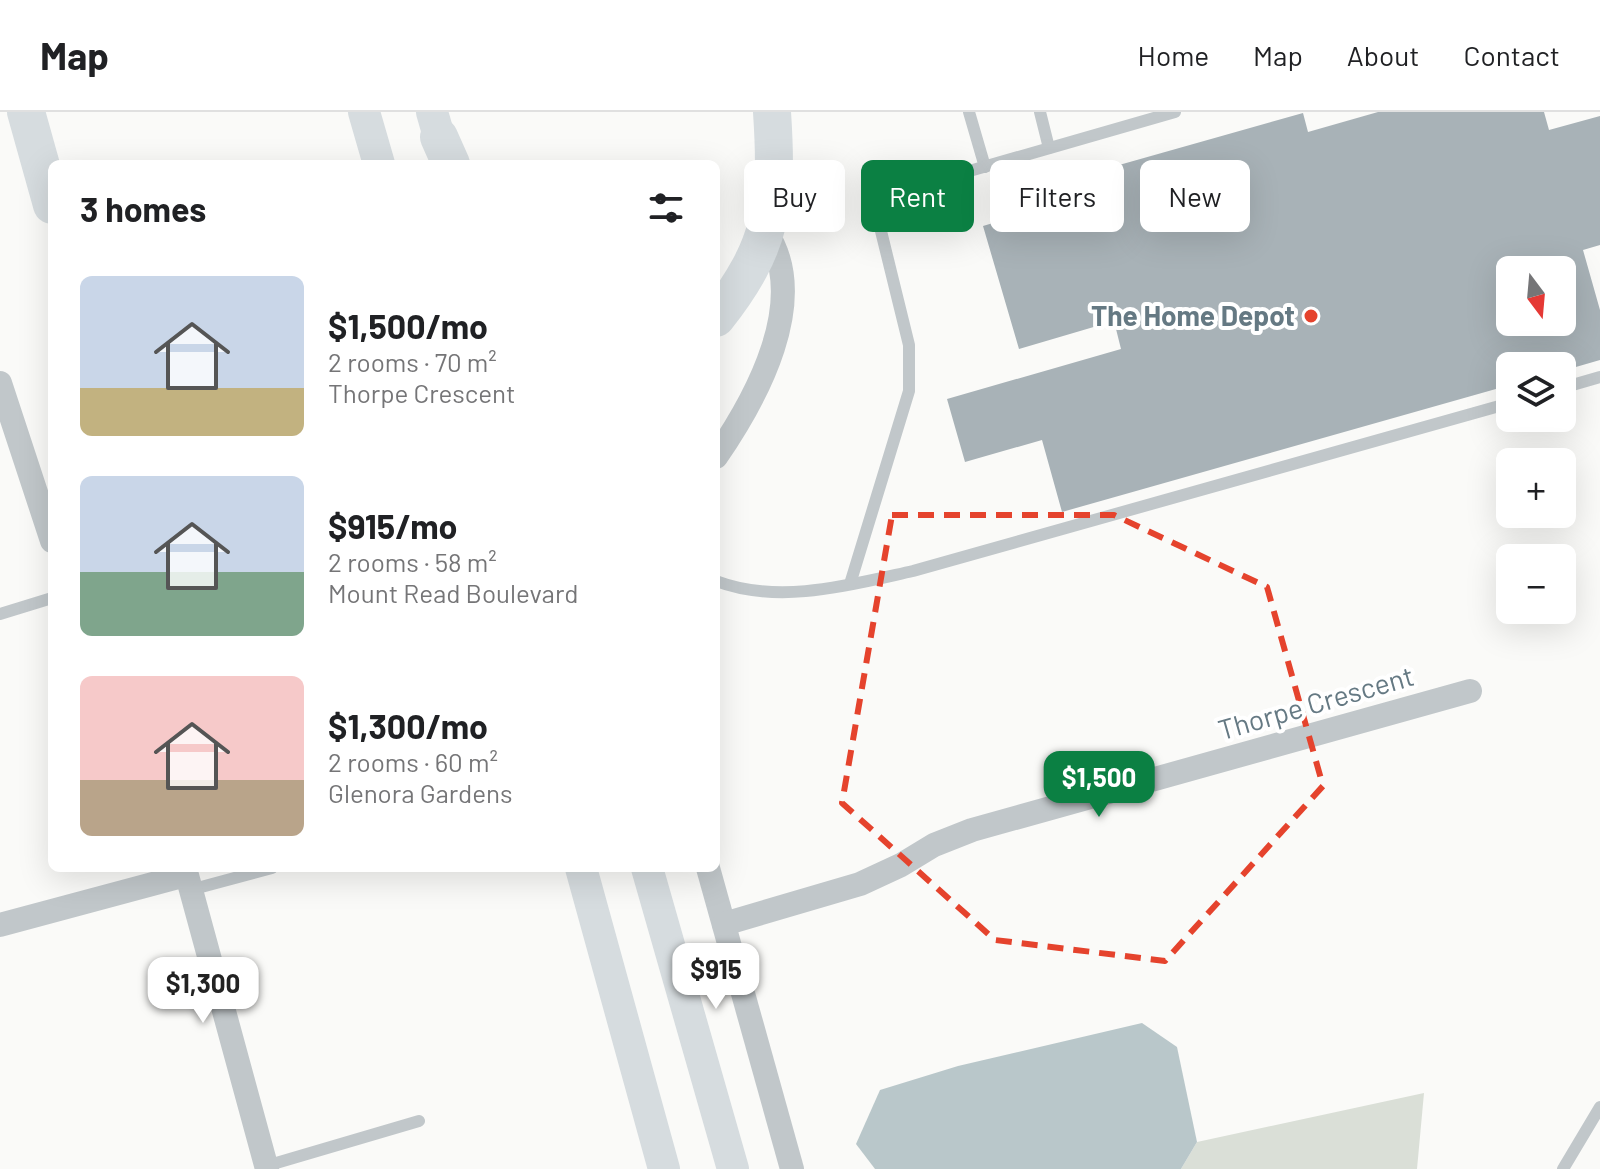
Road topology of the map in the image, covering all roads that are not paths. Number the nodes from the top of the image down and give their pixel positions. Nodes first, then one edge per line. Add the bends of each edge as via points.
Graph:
1 (26, 112) edge
2 (364, 112) edge
3 (772, 112) edge
4 (969, 112) edge
5 (1040, 112) edge
6 (1175, 112) edge
7 (1049, 148) junction
8 (378, 160) edge
9 (774, 160) edge
10 (985, 167) junction
11 (48, 191) edge
12 (766, 232) junction
13 (720, 290) edge
14 (720, 312) edge
15 (1600, 377) edge
16 (0, 383) edge
17 (1576, 384) edge
18 (1496, 407) edge
19 (720, 451) edge
20 (48, 529) edge
21 (720, 582) edge
22 (850, 584) junction
23 (48, 599) edge
24 (0, 614) edge
25 (1470, 691) dead end
26 (234, 872) edge
27 (582, 872) edge
28 (648, 872) edge
29 (709, 872) edge
30 (187, 877) edge
31 (724, 924) junction
32 (0, 925) edge
33 (1600, 1107) edge
34 (419, 1121) dead end
35 (267, 1168) edge
36 (664, 1169) edge
37 (733, 1169) edge
38 (792, 1169) edge
39 (1563, 1169) edge

1 - 11 highway
2 - 8 main road
3 - 9 highway
4 - 10 lane
5 - 7 lane
6 - 7 lane
7 - 10 lane
10 - 22 lane via 902,192 883,212 882,244 909,345 909,391
12 - 13 highway
12 - 14 highway via 748,274
12 - 19 street via 782,266 778,326 753,398
15 - 17 lane
16 - 20 street
18 - 22 lane via 913,571
21 - 22 lane via 769,592
23 - 24 lane
25 - 31 street, Thorpe Crescent via 972,830 852,887
26 - 30 lane
27 - 36 main road
28 - 37 main road
29 - 31 street
30 - 32 street
30 - 35 street
31 - 38 street
33 - 39 lane
34 - 35 lane

